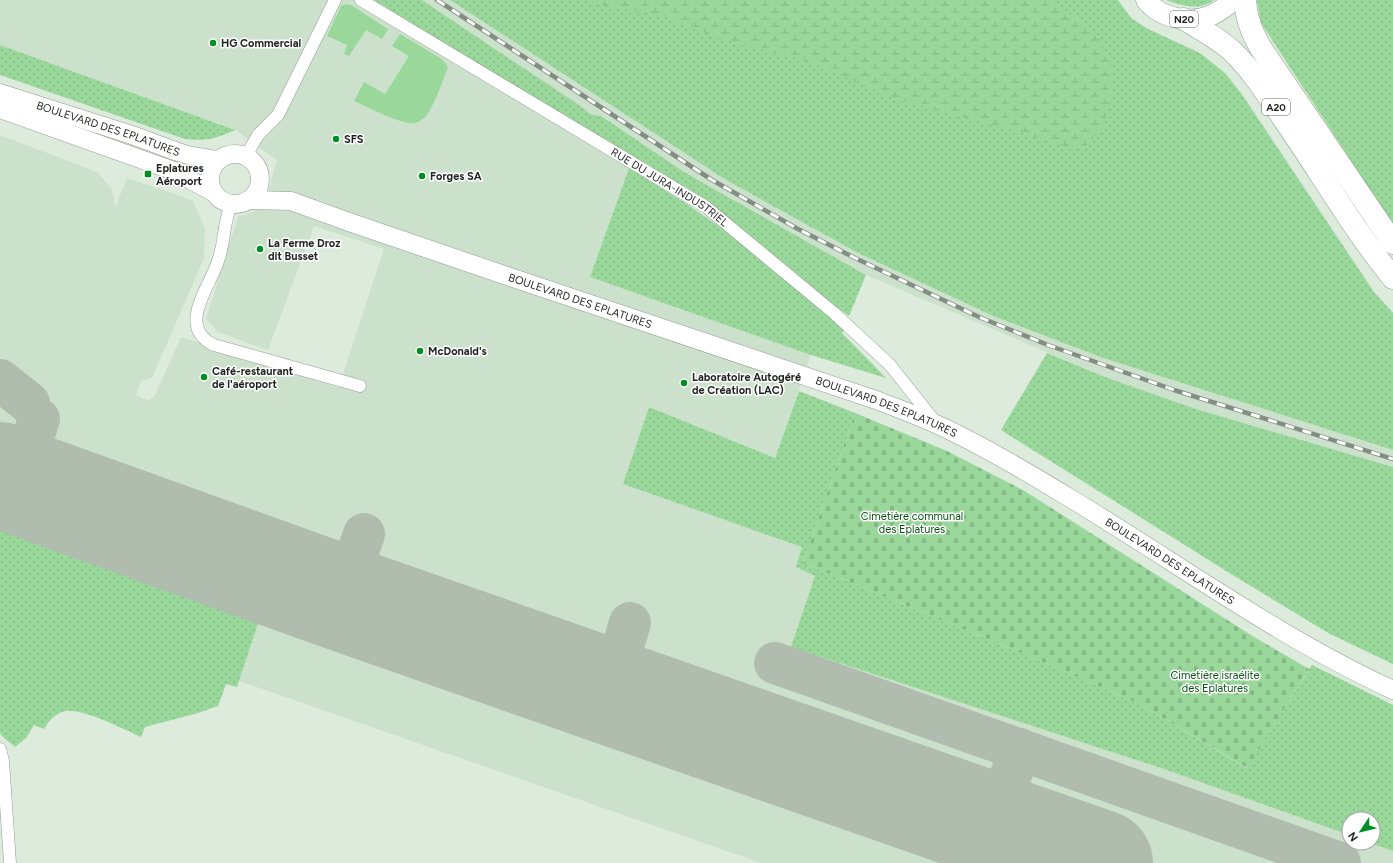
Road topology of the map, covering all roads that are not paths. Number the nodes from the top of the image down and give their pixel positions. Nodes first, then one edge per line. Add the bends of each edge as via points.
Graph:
1 (335, 0) edge
2 (361, 0) edge
3 (1146, 0) edge
4 (1233, 0) edge
5 (1245, 0) edge
6 (1184, 19) junction
7 (0, 93) edge
8 (0, 109) edge
9 (246, 156) junction
10 (217, 160) junction
11 (260, 174) junction
12 (213, 192) junction
13 (249, 200) junction
14 (292, 201) junction
15 (230, 204) junction
16 (1393, 244) edge
17 (1393, 278) edge
18 (360, 386) dead end
19 (938, 425) junction
20 (1393, 690) edge
21 (0, 749) edge
22 (10, 863) edge

1 - 9 street via 278,115 258,135
2 - 19 street, RUE DU JURA-INDUSTRIEL via 706,207 834,313 890,365
3 - 6 main road, N20 via 1159,11
4 - 6 main road, N20 via 1213,15 1199,19
5 - 16 highway, A20 via 1246,14 1253,35 1262,50
6 - 17 highway, A20 via 1231,50 1260,84 1347,215
7 - 10 main road, BOULEVARD DES EPLATURES via 132,135 175,152
8 - 12 main road, BOULEVARD DES EPLATURES via 174,171
9 - 10 main road via 234,153
9 - 11 main road via 255,164
10 - 12 main road via 209,179
11 - 13 main road via 258,189
11 - 14 main road, BOULEVARD DES EPLATURES
12 - 15 main road
13 - 14 main road, BOULEVARD DES EPLATURES
13 - 15 main road
14 - 19 main road, BOULEVARD DES EPLATURES via 879,401
15 - 18 street via 218,264 197,310 196,320 205,341
19 - 20 main road, BOULEVARD DES EPLATURES via 1073,500 1272,626 1341,665
21 - 22 street

